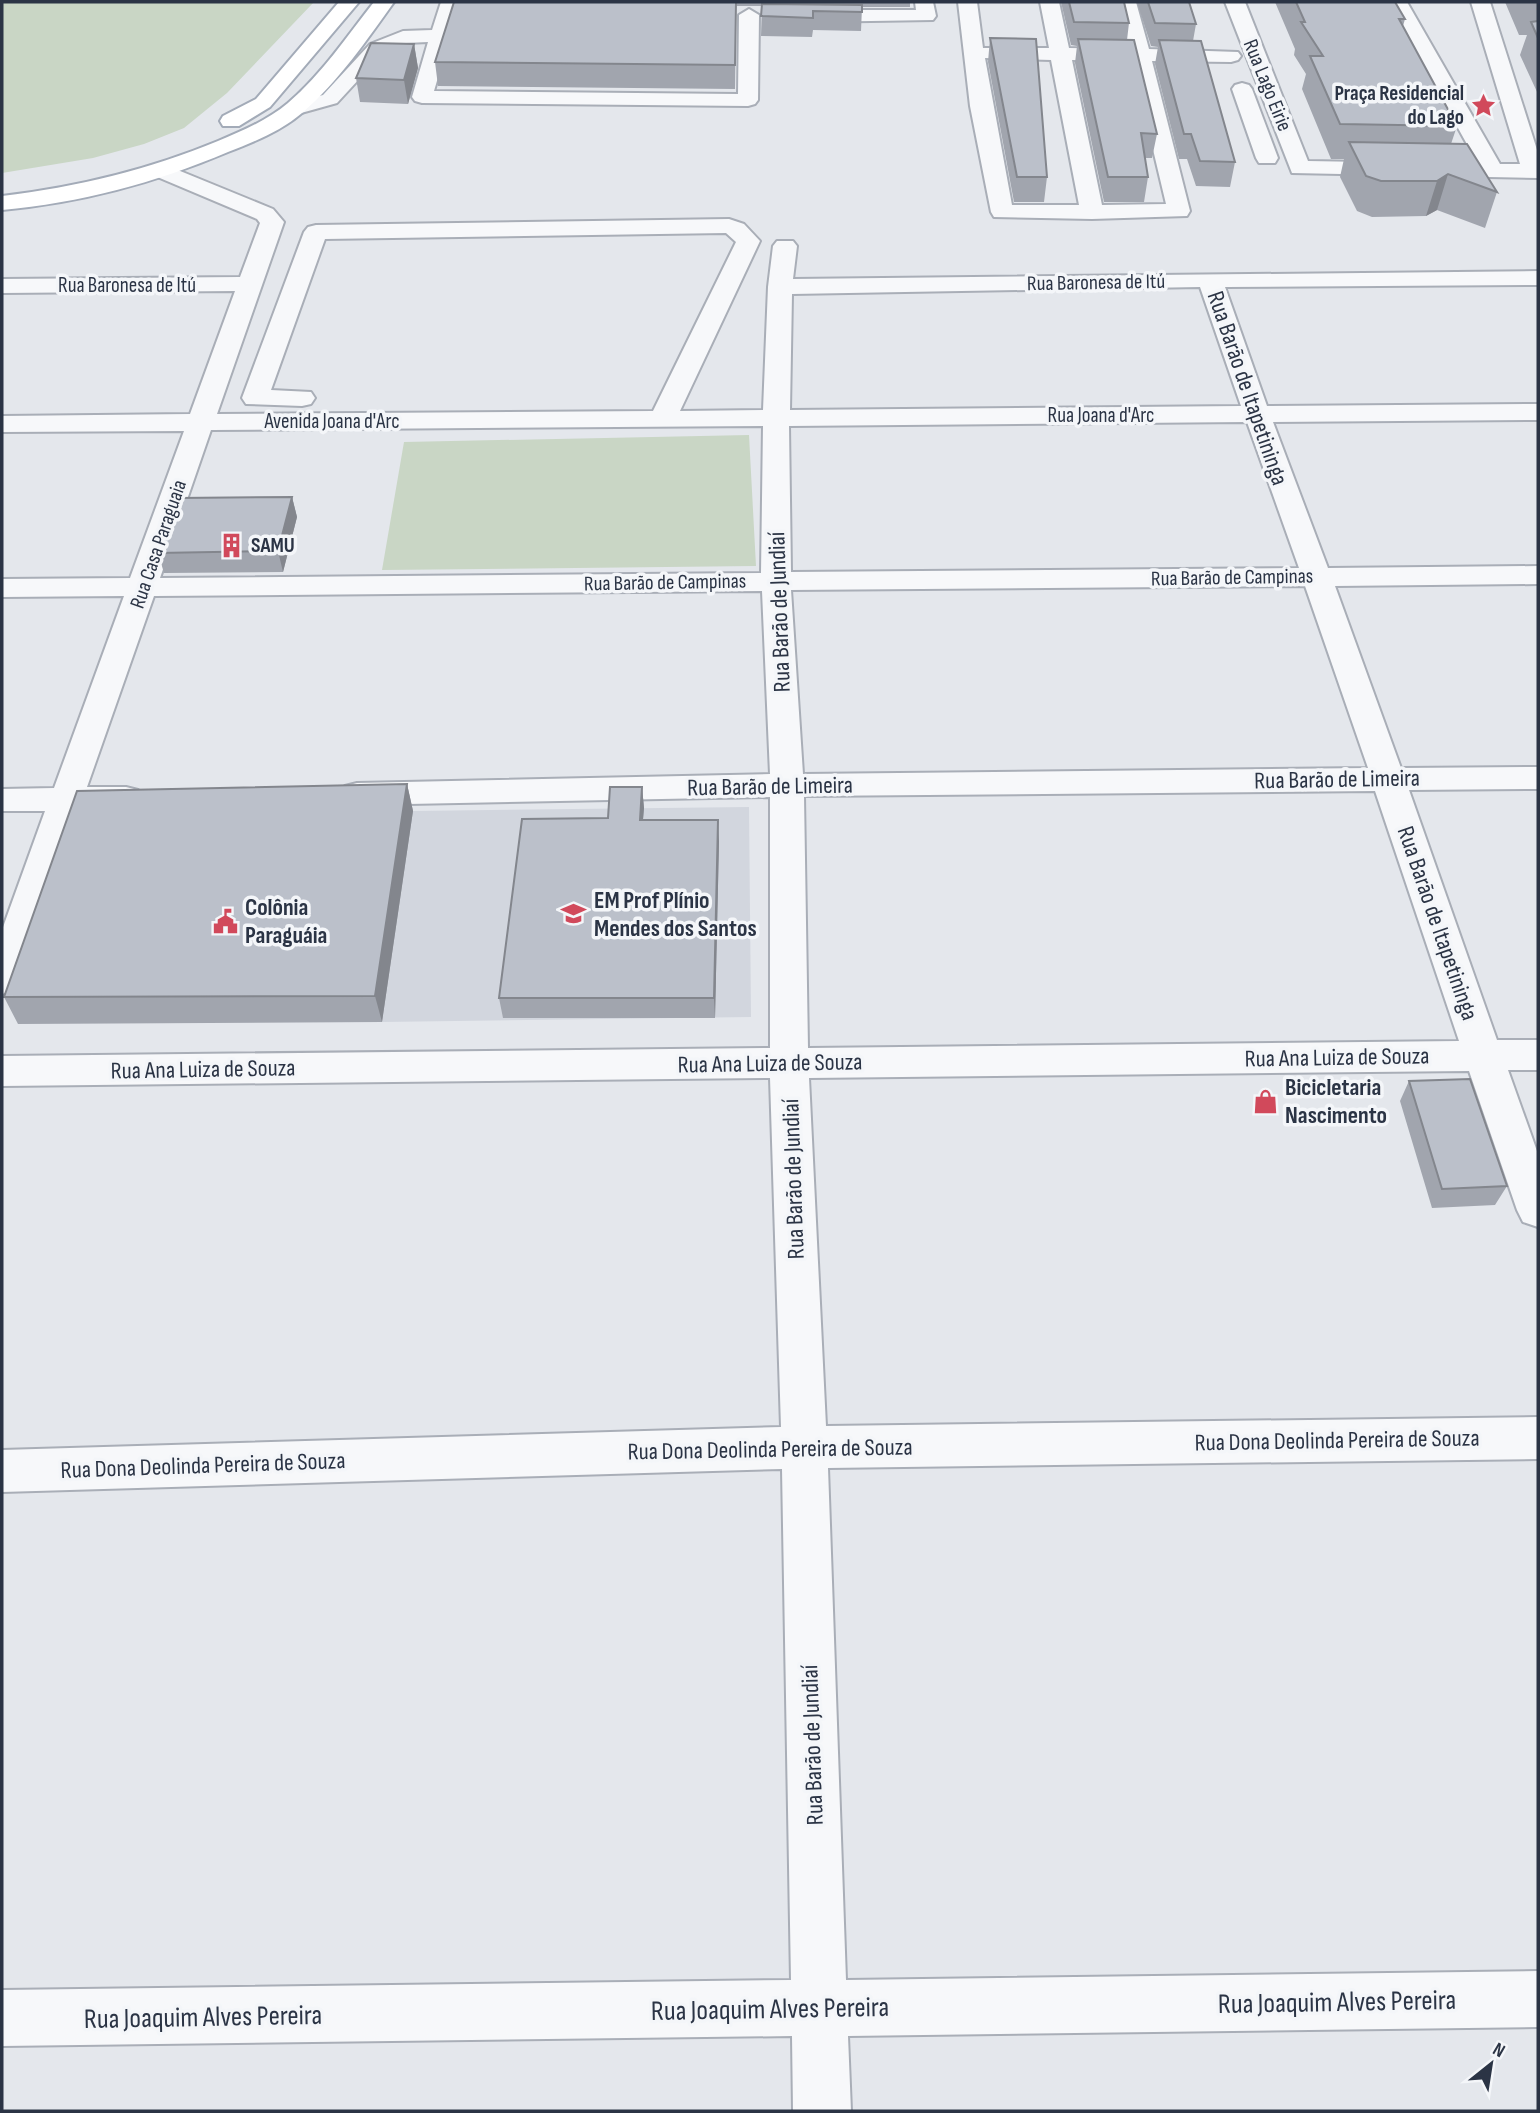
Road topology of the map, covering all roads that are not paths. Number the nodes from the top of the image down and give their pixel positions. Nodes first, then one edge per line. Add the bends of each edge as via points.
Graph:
1 (348, 2) edge
2 (924, 2) edge
3 (967, 2) edge
4 (1050, 2) edge
5 (1128, 2) edge
6 (1235, 2) edge
7 (1398, 2) edge
8 (1481, 2) edge
9 (383, 4) edge
10 (749, 15) dead end
11 (790, 16) edge
12 (447, 19) edge
13 (362, 29) junction
14 (1223, 34) dead end
15 (1493, 43) junction
16 (1516, 44) dead end
17 (974, 53) junction
18 (1060, 54) junction
19 (1142, 55) junction
20 (1231, 56) junction
21 (294, 109) junction
22 (1267, 158) dead end
23 (163, 171) junction
24 (1493, 171) junction
25 (1536, 171) edge
26 (2, 186) edge
27 (2, 203) edge
28 (1092, 212) junction
29 (785, 246) dead end
30 (1538, 278) edge
31 (1210, 280) junction
32 (252, 285) junction
33 (2, 286) edge
34 (780, 287) junction
35 (667, 408) junction
36 (1538, 412) edge
37 (1255, 414) junction
38 (776, 417) junction
39 (200, 422) junction
40 (2, 424) edge
41 (1538, 575) edge
42 (1317, 576) junction
43 (776, 581) junction
44 (144, 587) junction
45 (2, 588) edge
46 (1538, 778) edge
47 (1389, 779) junction
48 (787, 785) junction
49 (331, 794) edge
50 (151, 797) edge
51 (68, 799) junction
52 (2, 800) edge
53 (2, 980) edge
54 (1483, 1055) junction
55 (1538, 1055) edge
56 (789, 1062) junction
57 (2, 1071) edge
58 (1538, 1210) edge
59 (1538, 1438) edge
60 (804, 1447) junction
61 (2, 1471) edge
62 (1538, 1999) edge
63 (820, 2008) junction
64 (2, 2018) edge
65 (822, 2111) edge

1 - 9 main road
1 - 26 main road via 262,103 230,122 174,146 90,171
2 - 11 street via 926,16
3 - 17 street
4 - 18 street
5 - 19 street
6 - 24 street, Rua Lago Eirie via 1300,168
7 - 24 street
8 - 15 street
9 - 13 main road
10 - 12 street via 748,100 422,97
12 - 13 street
12 - 21 street via 377,48 330,99
13 - 21 main road
14 - 20 street
15 - 16 street
15 - 25 street
17 - 18 street
17 - 28 street via 1002,212
18 - 19 street
18 - 28 street
19 - 20 street
19 - 28 street via 1179,211
20 - 22 street
21 - 23 main road via 267,127
23 - 27 main road via 81,192
23 - 32 street, Rua Casa Paraguaia via 265,214 272,222
24 - 25 street
29 - 34 street, Rua Barão de Jundiaí
30 - 31 street, Rua Baronesa de Itú
31 - 34 street, Rua Baronesa de Itú
31 - 37 street, Rua Barão de Itapetininga
32 - 33 street, Rua Baronesa de Itú
32 - 39 street, Rua Casa Paraguaia
34 - 38 street, Rua Barão de Jundiaí
35 - 35 street via 748,241 729,226 316,232 254,398
35 - 38 street, Rua Joana d'Arc
35 - 39 street, Avenida Joana d'Arc
36 - 37 street, Rua Joana d'Arc
37 - 38 street, Rua Joana d'Arc
37 - 42 street, Rua Barão de Itapetininga
38 - 43 street, Rua Barão de Jundiaí
39 - 40 street, Avenida Joana d'Arc
39 - 44 street, Rua Casa Paraguaia
41 - 42 street, Rua Barão de Campinas
42 - 43 street, Rua Barão de Campinas
42 - 47 street, Rua Barão de Itapetininga
43 - 44 street, Rua Barão de Campinas
43 - 48 street, Rua Barão de Jundiaí
44 - 45 street, Rua Barão de Campinas
44 - 51 street, Rua Casa Paraguaia
46 - 47 street, Rua Barão de Limeira
47 - 48 street, Rua Barão de Limeira
47 - 54 street, Rua Barão de Itapetininga
48 - 49 street, Rua Barão de Limeira
48 - 56 street, Rua Barão de Jundiaí
50 - 51 street
51 - 52 street
51 - 53 street, Rua Casa Paraguaia
54 - 55 street, Rua Ana Luiza de Souza
54 - 56 street, Rua Ana Luiza de Souza
54 - 58 street, Rua Barão de Itapetininga
56 - 57 street, Rua Ana Luiza de Souza
56 - 60 street, Rua Barão de Jundiaí
59 - 60 street, Rua Dona Deolinda Pereira de Souza
60 - 61 street, Rua Dona Deolinda Pereira de Souza
60 - 63 street, Rua Barão de Jundiaí
62 - 63 street, Rua Joaquim Alves Pereira
63 - 64 street, Rua Joaquim Alves Pereira
63 - 65 street, Rua Barão de Jundiaí

